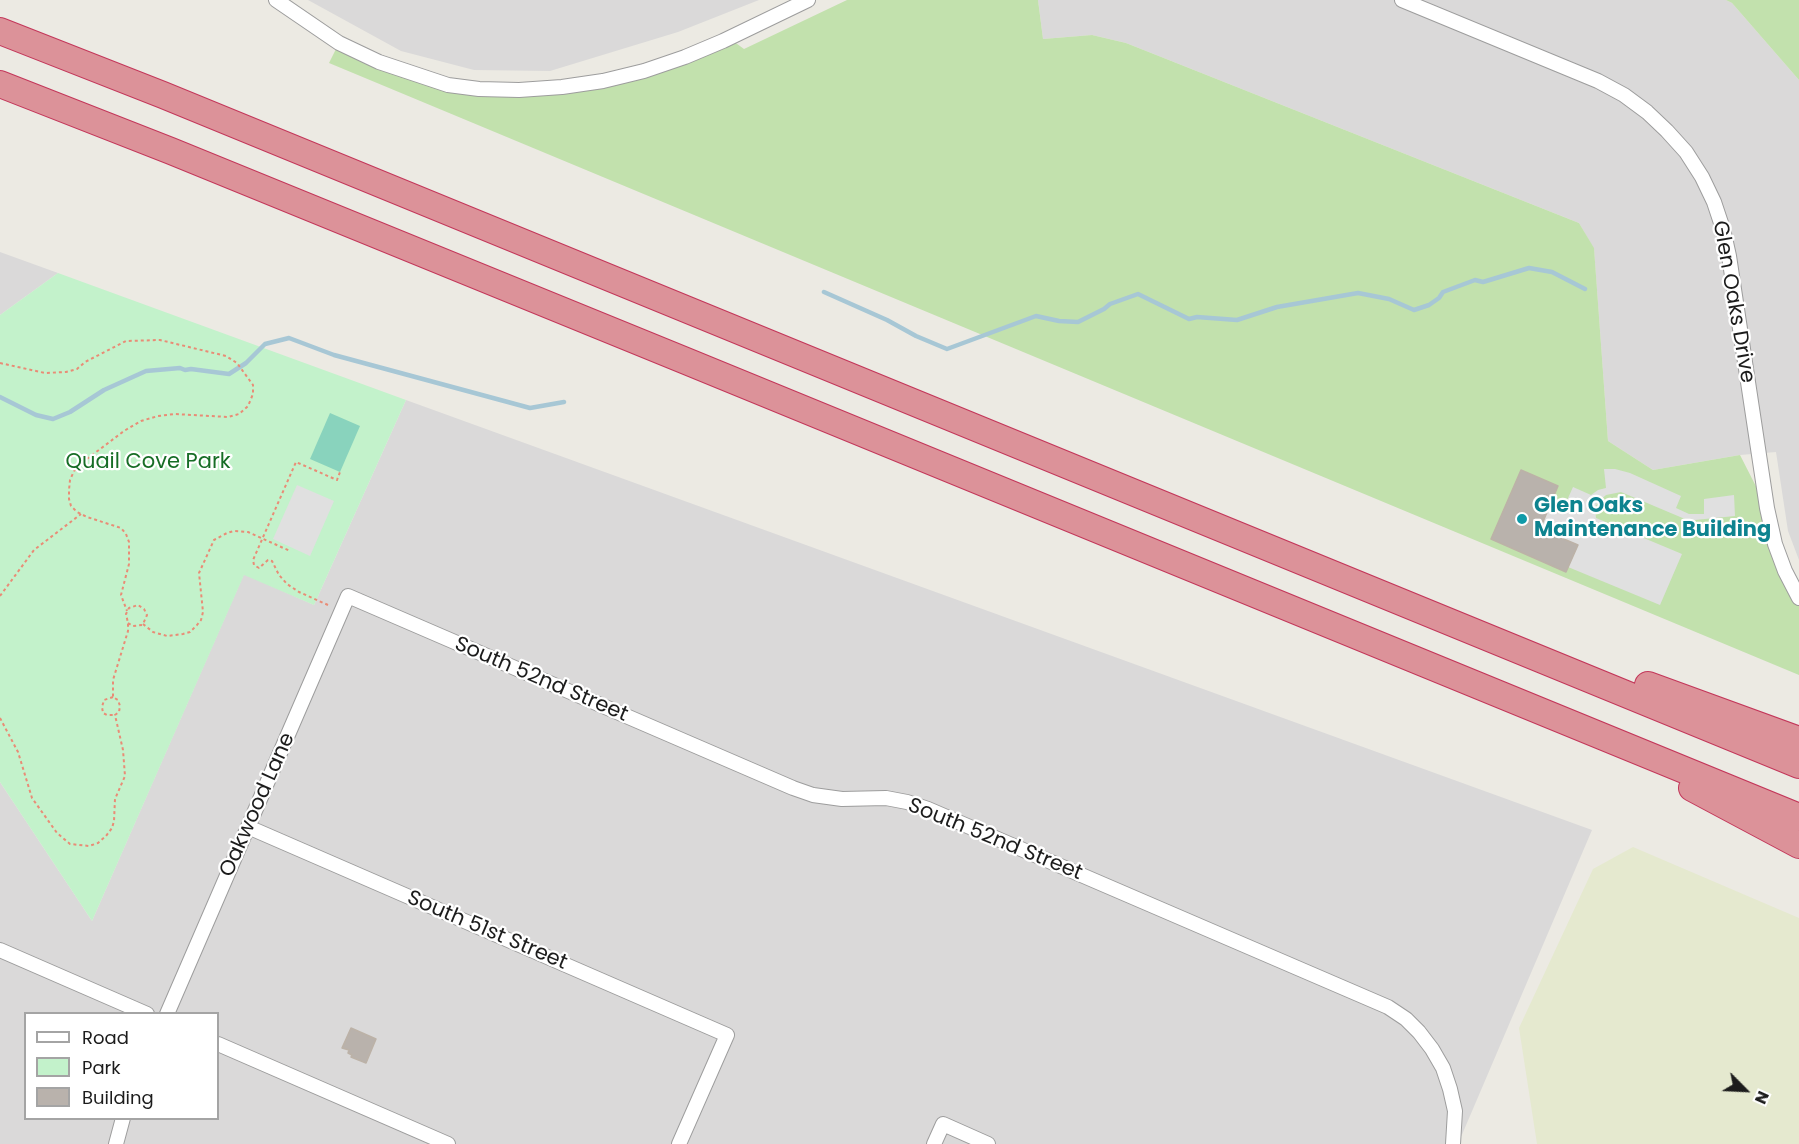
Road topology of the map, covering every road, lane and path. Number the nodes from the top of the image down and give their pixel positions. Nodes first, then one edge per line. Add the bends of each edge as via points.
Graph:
1 (276, 0) edge
2 (808, 0) edge
3 (1401, 0) edge
4 (0, 31) edge
5 (0, 84) edge
6 (0, 363) edge
7 (340, 472) dead end
8 (81, 514) junction
9 (262, 538) junction
10 (290, 551) dead end
11 (0, 596) edge
12 (348, 596) joint
13 (1799, 598) edge
14 (331, 606) dead end
15 (127, 611) junction
16 (129, 623) junction
17 (143, 624) junction
18 (1571, 671) junction
19 (113, 698) junction
20 (115, 715) junction
21 (1556, 717) junction
22 (0, 718) edge
23 (1799, 740) edge
24 (1799, 765) edge
25 (1799, 817) edge
26 (248, 827) junction
27 (1799, 845) edge
28 (0, 950) edge
29 (142, 1012) edge
30 (168, 1012) edge
31 (219, 1044) edge
32 (123, 1120) edge
33 (116, 1144) edge
34 (448, 1144) edge
35 (679, 1144) edge
36 (934, 1144) edge
37 (988, 1144) edge
38 (1453, 1144) edge

1 - 2 street via 339,43 400,69 448,85 519,90 603,81 644,71 723,41
3 - 13 street, Glen Oaks Drive via 1598,81 1647,112 1686,152 1702,177 1724,229 1767,508 1775,544
4 - 18 highway
5 - 21 highway
6 - 8 path via 35,372 66,372 126,341 160,340 226,356 237,363 253,385 248,406 239,414 158,416 124,430 74,471 69,499
7 - 9 path via 337,480 296,462
8 - 11 path via 34,550
8 - 15 path via 121,528 126,534 129,564 121,595
9 - 10 path
9 - 14 path via 254,565 259,568 272,561 287,584
9 - 17 path via 234,531 214,540 199,573 201,620 190,632 159,635
12 - 26 street, Oakwood Lane
12 - 38 street, South 52nd Street via 793,788 842,799 886,798 928,809 1388,1007 1419,1032 1443,1068 1455,1111
15 - 16 path
15 - 17 path via 138,605 144,609 147,615
16 - 17 path
16 - 19 path via 113,680
18 - 23 highway via 1647,685
18 - 24 highway
19 - 20 path via 120,706
19 - 20 path via 104,700 102,707 107,715
20 - 22 path via 125,776 115,799 112,828 98,843 89,846 70,844 44,817 32,798 18,752
21 - 25 highway
21 - 27 highway
26 - 30 street, Oakwood Lane
26 - 35 street, South 51st Street via 727,1035
28 - 29 street
31 - 34 street
32 - 33 street
36 - 37 street via 943,1124

